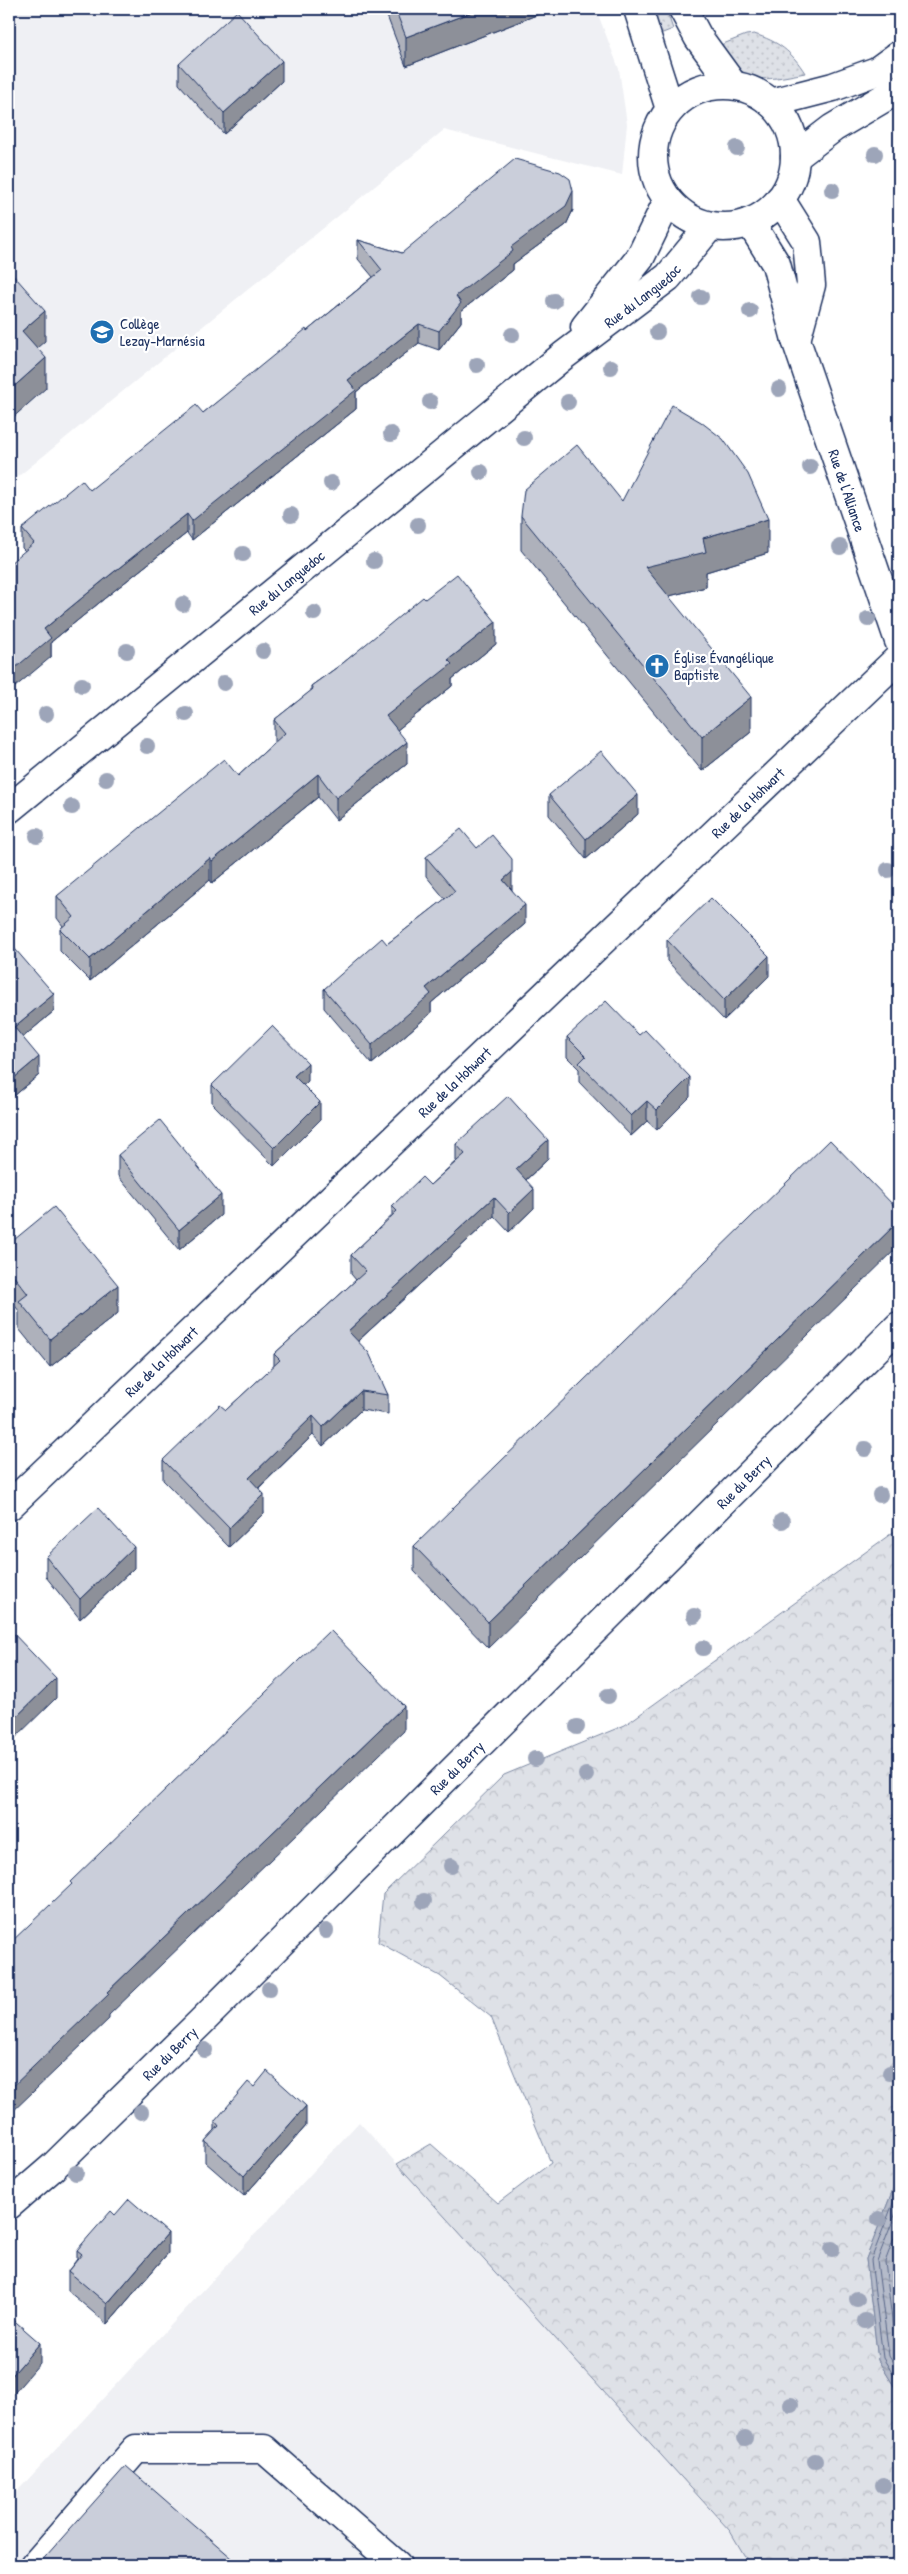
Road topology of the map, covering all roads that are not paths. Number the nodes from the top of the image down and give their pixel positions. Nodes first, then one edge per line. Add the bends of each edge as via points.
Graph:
1 (638, 9) edge
2 (683, 9) edge
3 (899, 55) edge
4 (734, 85) junction
5 (899, 89) edge
6 (771, 103) junction
7 (670, 109) junction
8 (795, 157) junction
9 (780, 199) junction
10 (668, 200) junction
11 (750, 222) junction
12 (710, 226) junction
13 (796, 340) junction
14 (563, 356) junction
15 (899, 641) edge
16 (899, 658) edge
17 (9, 809) edge
18 (899, 1326) edge
19 (9, 1506) edge
20 (9, 2205) edge
21 (35, 2565) edge
22 (396, 2565) edge

1 - 7 street
2 - 4 street via 698,37
3 - 6 street via 868,74
4 - 6 street via 754,91
4 - 7 street via 710,86 688,94
5 - 8 street via 833,128
6 - 8 street via 784,118 792,137
7 - 10 street via 657,130 652,154 656,178
8 - 9 street via 791,180
9 - 11 street
9 - 13 street via 807,242 811,285
10 - 12 street via 680,212
10 - 14 street, Rue du Languedoc via 640,258
11 - 12 street via 730,227
11 - 13 street, Rue de l'Alliance via 776,264
12 - 14 street, Rue du Languedoc via 668,277
13 - 15 street, Rue de l'Alliance
14 - 17 street, Rue du Languedoc
16 - 19 street, Rue de la Hohwart
18 - 20 street, Rue du Berry via 201,2022 53,2167
21 - 22 street via 136,2449 264,2449

